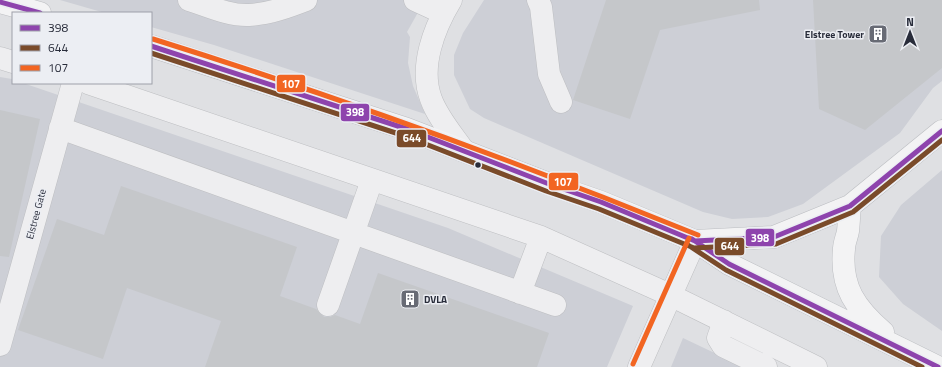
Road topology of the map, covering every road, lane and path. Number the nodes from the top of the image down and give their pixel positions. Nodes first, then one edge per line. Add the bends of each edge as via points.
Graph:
1 (189, 0) edge
2 (306, 0) edge
3 (415, 0) edge
4 (538, 0) edge
5 (0, 2) edge
6 (447, 6) edge
7 (36, 12) edge
8 (152, 46) edge
9 (0, 58) edge
10 (12, 62) edge
11 (73, 84) edge
12 (91, 84) edge
13 (561, 102) dead end
14 (60, 128) junction
15 (942, 131) edge
16 (464, 151) junction
17 (372, 180) junction
18 (850, 206) junction
19 (353, 233) junction
20 (541, 237) junction
21 (695, 241) junction
22 (520, 293) junction
23 (670, 295) junction
24 (328, 305) dead end
25 (555, 305) dead end
26 (724, 321) junction
27 (0, 345) edge
28 (906, 350) junction
29 (639, 367) edge
30 (766, 367) edge
31 (816, 367) edge
32 (938, 367) edge

1 - 2 street via 227,12 248,15 272,11
3 - 6 street
4 - 13 street via 549,74
5 - 7 main road
6 - 16 street via 433,39 428,59 428,78 431,99
8 - 16 main road
9 - 10 street
11 - 14 street, Elstree Gate
12 - 17 street
14 - 19 street
14 - 27 street, Elstree Gate
15 - 18 main road
16 - 21 main road via 601,202
17 - 19 street
17 - 20 street
18 - 21 main road via 774,237
18 - 28 main road via 844,250 848,290 855,304 869,320
19 - 22 street
19 - 24 street
20 - 22 street
20 - 23 street
21 - 23 street
21 - 28 main road via 729,264
22 - 25 street
23 - 26 street
23 - 29 street
26 - 30 street via 718,338 723,346
26 - 31 street
28 - 32 main road

